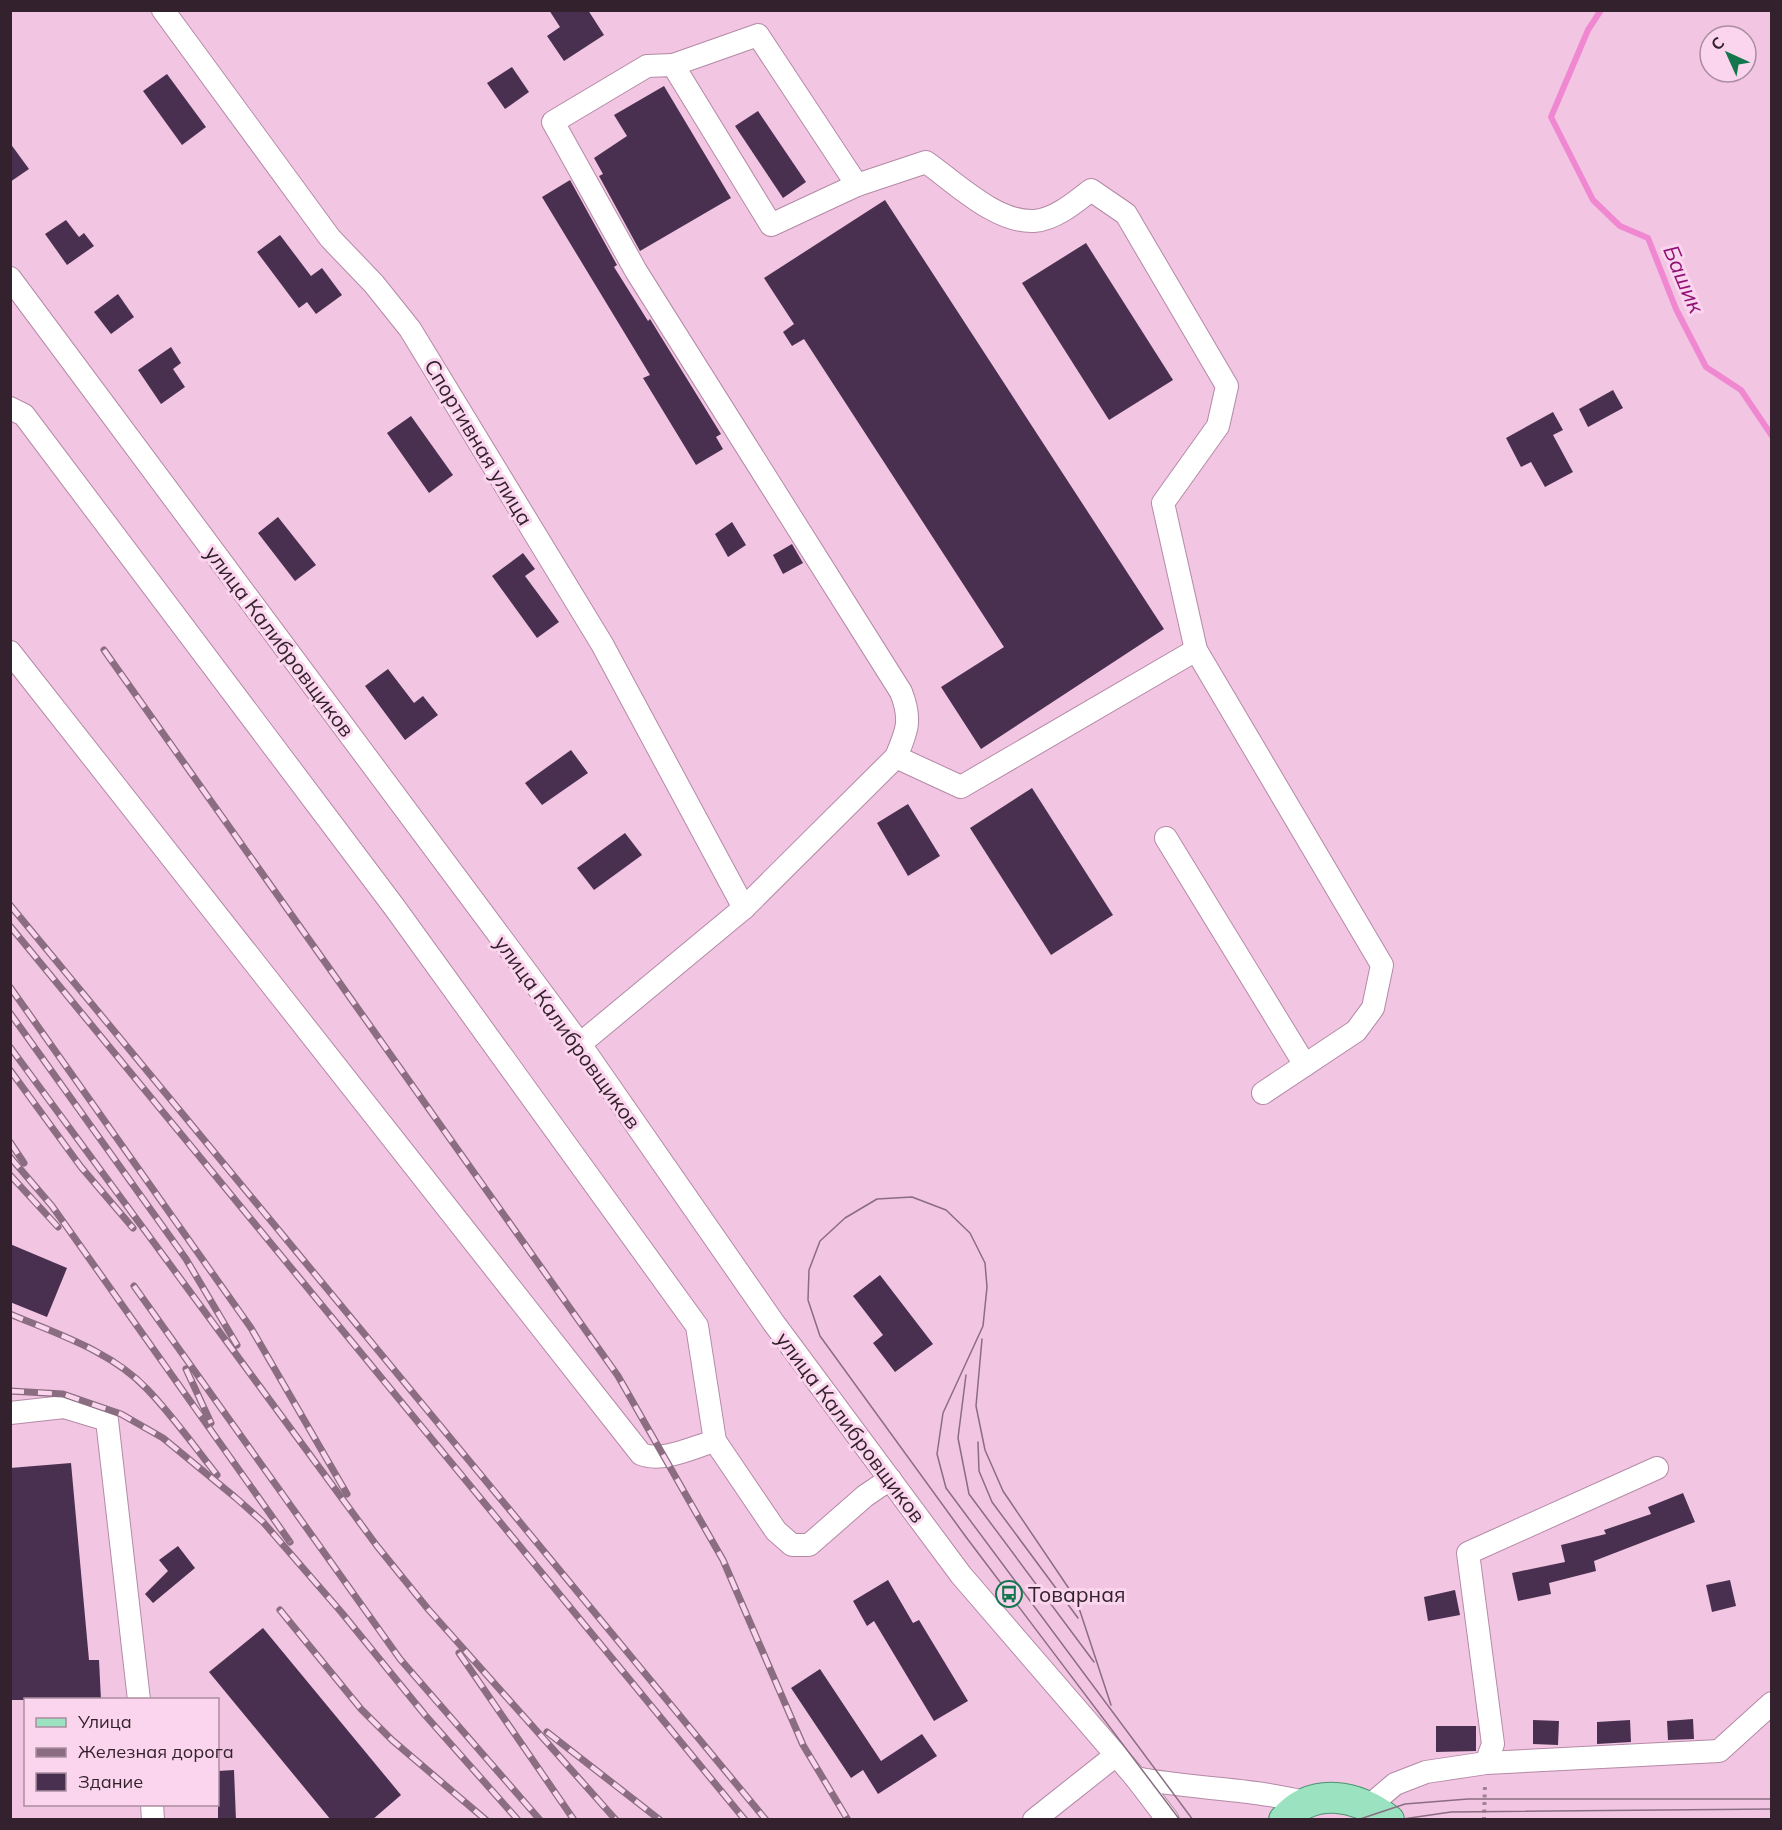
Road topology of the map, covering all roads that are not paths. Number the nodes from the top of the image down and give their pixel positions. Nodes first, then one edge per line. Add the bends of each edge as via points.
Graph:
1 (163, 10) edge
2 (673, 65) junction
3 (857, 185) junction
4 (10, 278) edge
5 (10, 408) edge
6 (1196, 650) junction
7 (10, 652) edge
8 (896, 757) junction
9 (1166, 838) dead end
10 (744, 908) junction
11 (580, 1044) junction
12 (1305, 1065) junction
13 (1263, 1093) dead end
14 (10, 1413) edge
15 (715, 1441) junction
16 (1657, 1468) dead end
17 (890, 1479) junction
18 (139, 1698) edge
19 (1772, 1703) edge
20 (1116, 1755) junction
21 (1486, 1763) junction
22 (1136, 1778) junction
23 (1294, 1811) edge
24 (1378, 1813) edge
25 (1034, 1820) edge
26 (1168, 1820) edge

1 - 10 street, Спортивная улица via 330,238 410,329 602,644
2 - 3 street via 758,35
2 - 3 street via 771,225
2 - 8 street via 646,66 553,122 636,271 901,692 909,711 907,732
3 - 6 street via 926,162 1003,217 1035,221 1068,207 1091,190 1126,214 1227,386 1218,426 1163,503
4 - 11 street, улица Калибровщиков
5 - 15 street via 24,415 395,908 697,1326
6 - 8 street via 961,788
6 - 12 street via 1382,965 1373,1008 1356,1031
7 - 15 street via 641,1454 663,1456
8 - 10 street
9 - 12 street
10 - 11 street
11 - 17 street, улица Калибровщиков via 773,1322
12 - 13 street
14 - 18 street via 64,1407 107,1420
15 - 17 street via 776,1532 792,1545 809,1545
16 - 21 street via 1468,1553 1493,1744
17 - 20 street, улица Калибровщиков via 961,1575
19 - 21 street via 1719,1751
20 - 22 street, улица Калибровщиков
20 - 25 street
21 - 24 street via 1416,1776 1395,1784
22 - 23 street via 1281,1796
22 - 26 street, улица Калибровщиков
23 - 24 main road via 1322,1797 1348,1798

